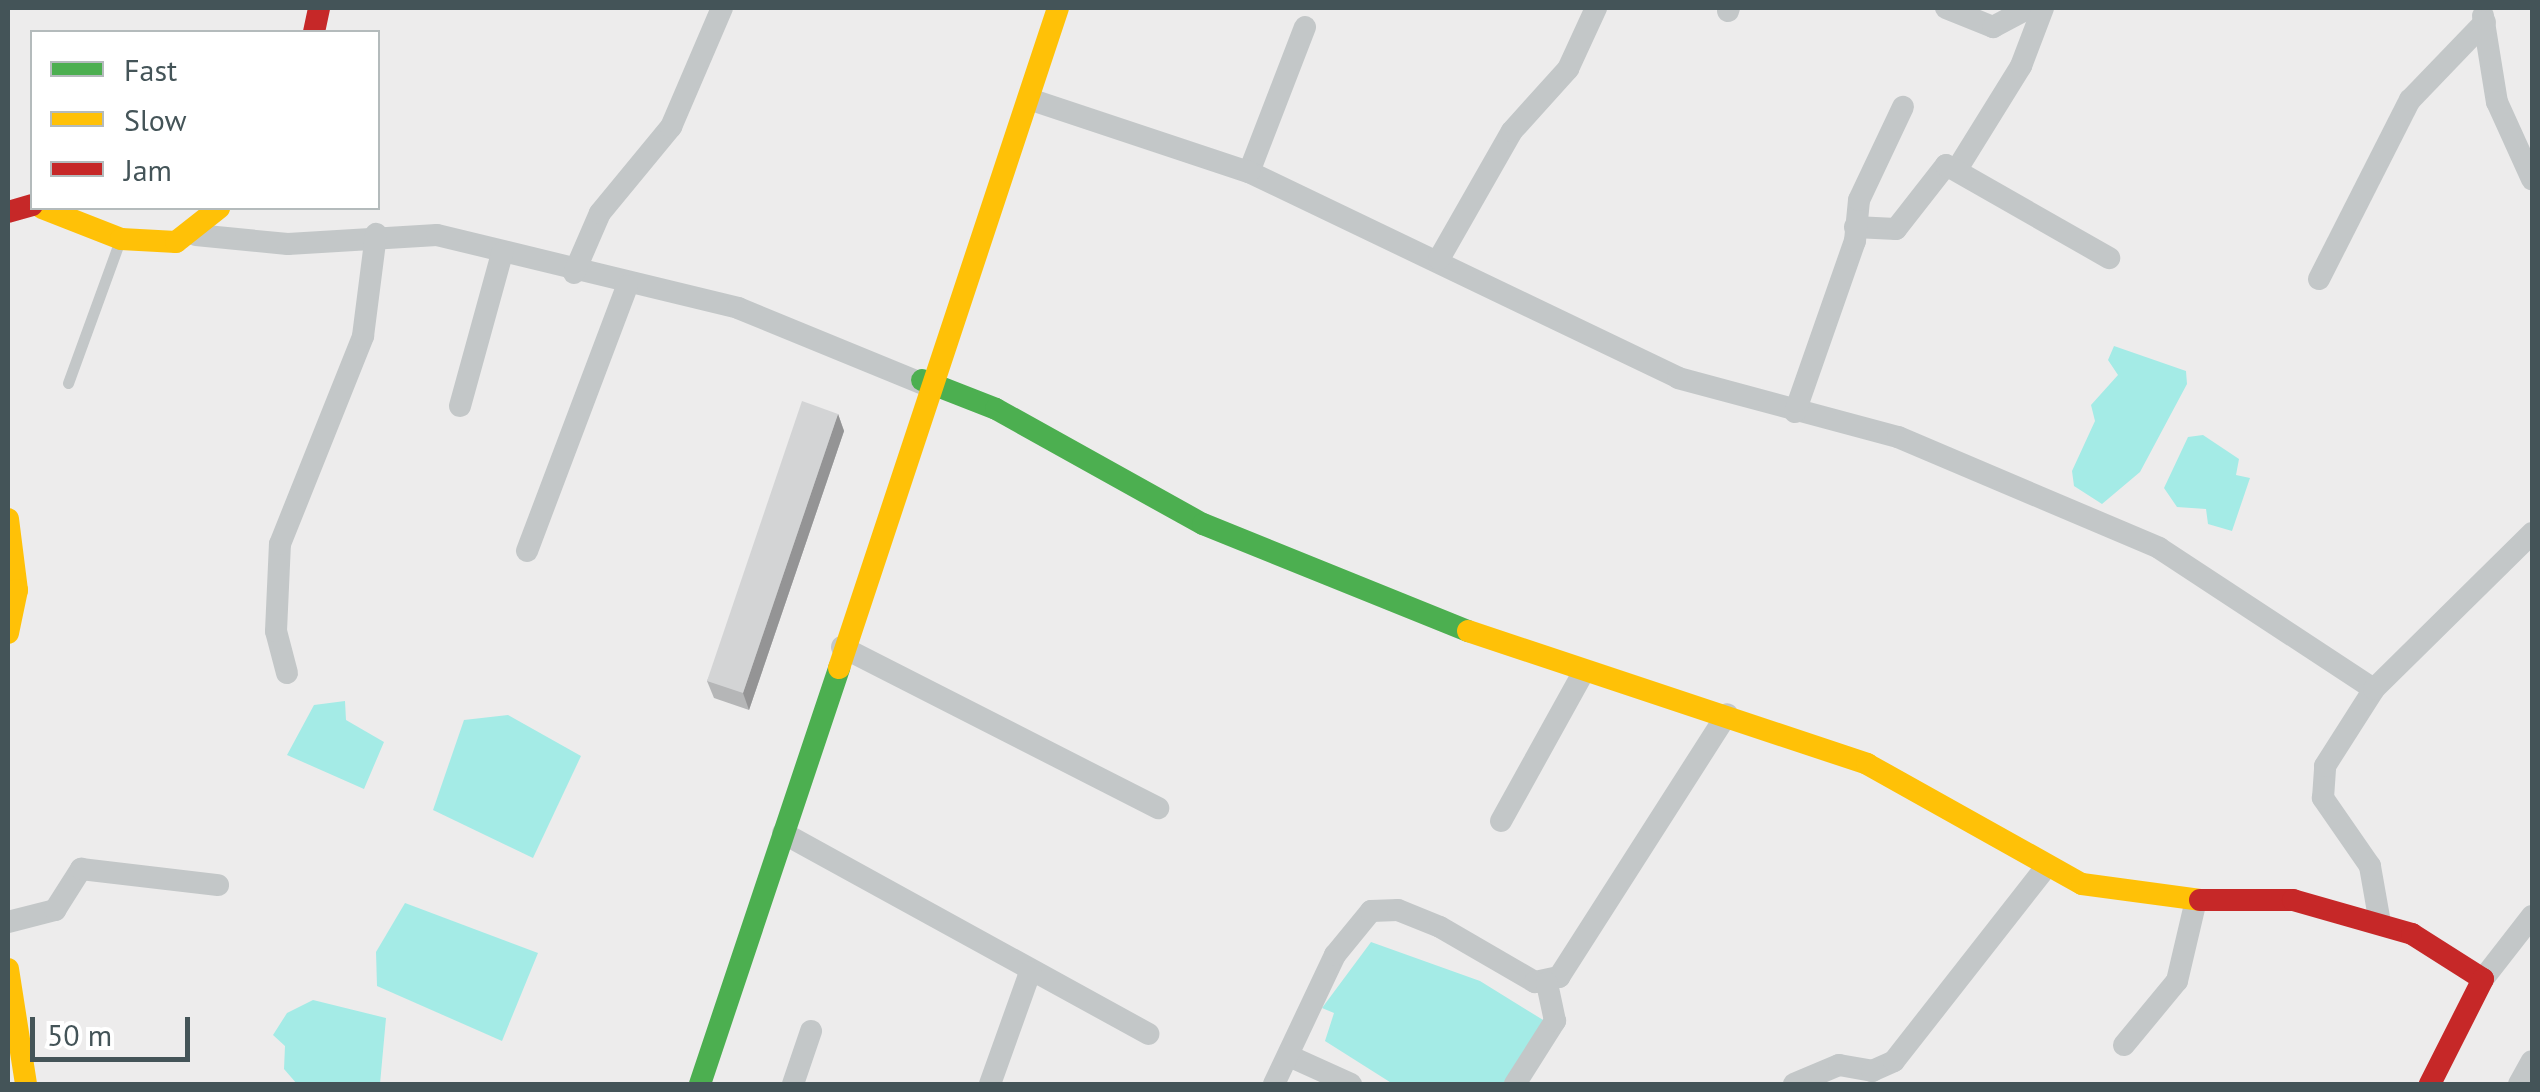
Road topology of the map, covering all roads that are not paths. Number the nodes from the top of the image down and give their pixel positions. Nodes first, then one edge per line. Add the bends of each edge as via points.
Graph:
1 (722, 8) edge
2 (1037, 8) edge
3 (1058, 8) edge
4 (1596, 8) edge
5 (1946, 8) edge
6 (2028, 8) edge
7 (2043, 8) edge
8 (2483, 15) edge
9 (1305, 27) dead end
10 (1030, 99) junction
11 (1903, 107) dead end
12 (1959, 166) junction
13 (1249, 172) junction
14 (2532, 179) edge
15 (47, 210) edge
16 (217, 210) edge
17 (1856, 227) junction
18 (376, 234) junction
19 (196, 235) junction
20 (121, 239) junction
21 (502, 253) junction
22 (2109, 258) dead end
23 (1439, 259) junction
24 (574, 274) junction
25 (2319, 279) dead end
26 (628, 286) junction
27 (925, 382) junction
28 (68, 383) dead end
29 (460, 406) dead end
30 (1795, 412) junction
31 (8, 518) edge
32 (2532, 533) edge
33 (527, 550) dead end
34 (11, 567) edge
35 (8, 633) edge
36 (842, 647) junction
37 (287, 673) dead end
38 (1582, 673) junction
39 (2374, 689) junction
40 (1727, 714) junction
41 (1158, 808) dead end
42 (1502, 821) dead end
43 (783, 834) junction
44 (2046, 867) junction
45 (218, 885) dead end
46 (2196, 900) junction
47 (2532, 916) edge
48 (8, 922) edge
49 (2380, 923) junction
50 (8, 969) edge
51 (1030, 972) junction
52 (2482, 979) junction
53 (1547, 983) junction
54 (811, 1031) dead end
55 (1148, 1034) dead end
56 (2124, 1045) dead end
57 (1289, 1056) junction
58 (2532, 1061) edge
59 (26, 1084) edge
60 (680, 1084) edge
61 (700, 1084) edge
62 (793, 1084) edge
63 (990, 1084) edge
64 (1274, 1084) edge
65 (1350, 1084) edge
66 (1515, 1084) edge
67 (1794, 1084) edge
68 (2430, 1084) edge
69 (2518, 1084) edge

1 - 24 street via 671,127 600,214
2 - 27 street
3 - 10 street
4 - 23 street via 1568,69 1512,131
5 - 6 street via 1993,27
7 - 12 street via 2022,66
8 - 14 street via 2497,102
8 - 25 street via 2410,100
9 - 13 street
10 - 13 street
10 - 27 street
11 - 17 street via 1866,180
12 - 17 street via 1938,167 1896,230
12 - 22 street
13 - 23 street
15 - 20 street
16 - 19 street
17 - 30 street
18 - 19 street via 288,244
18 - 21 street via 437,234
18 - 37 street via 363,336 280,544 276,631
19 - 20 street
20 - 28 lane
21 - 24 street
21 - 29 street
23 - 30 street via 1678,378
24 - 26 street
26 - 27 street via 738,308
26 - 33 street
27 - 36 street
27 - 38 street via 996,409 1202,524
27 - 60 street
30 - 39 street via 1941,453 2160,548
31 - 34 street
32 - 39 street
34 - 35 street
36 - 41 street
36 - 43 street
38 - 40 street
38 - 42 street
39 - 49 street via 2319,782 2370,866
40 - 44 street via 1867,764
40 - 53 street via 1568,968
43 - 51 street
43 - 61 street
44 - 46 street via 2118,896
44 - 67 street via 1894,1062 1872,1071 1839,1065
45 - 48 street via 81,869 55,910
46 - 49 street via 2294,900
46 - 56 street via 2177,981
47 - 52 street
49 - 52 street
50 - 59 street
51 - 55 street
51 - 63 street
52 - 68 street
53 - 57 street via 1381,908 1335,955
53 - 66 street via 1555,1021
54 - 62 street
57 - 64 street
57 - 65 street
58 - 69 street

